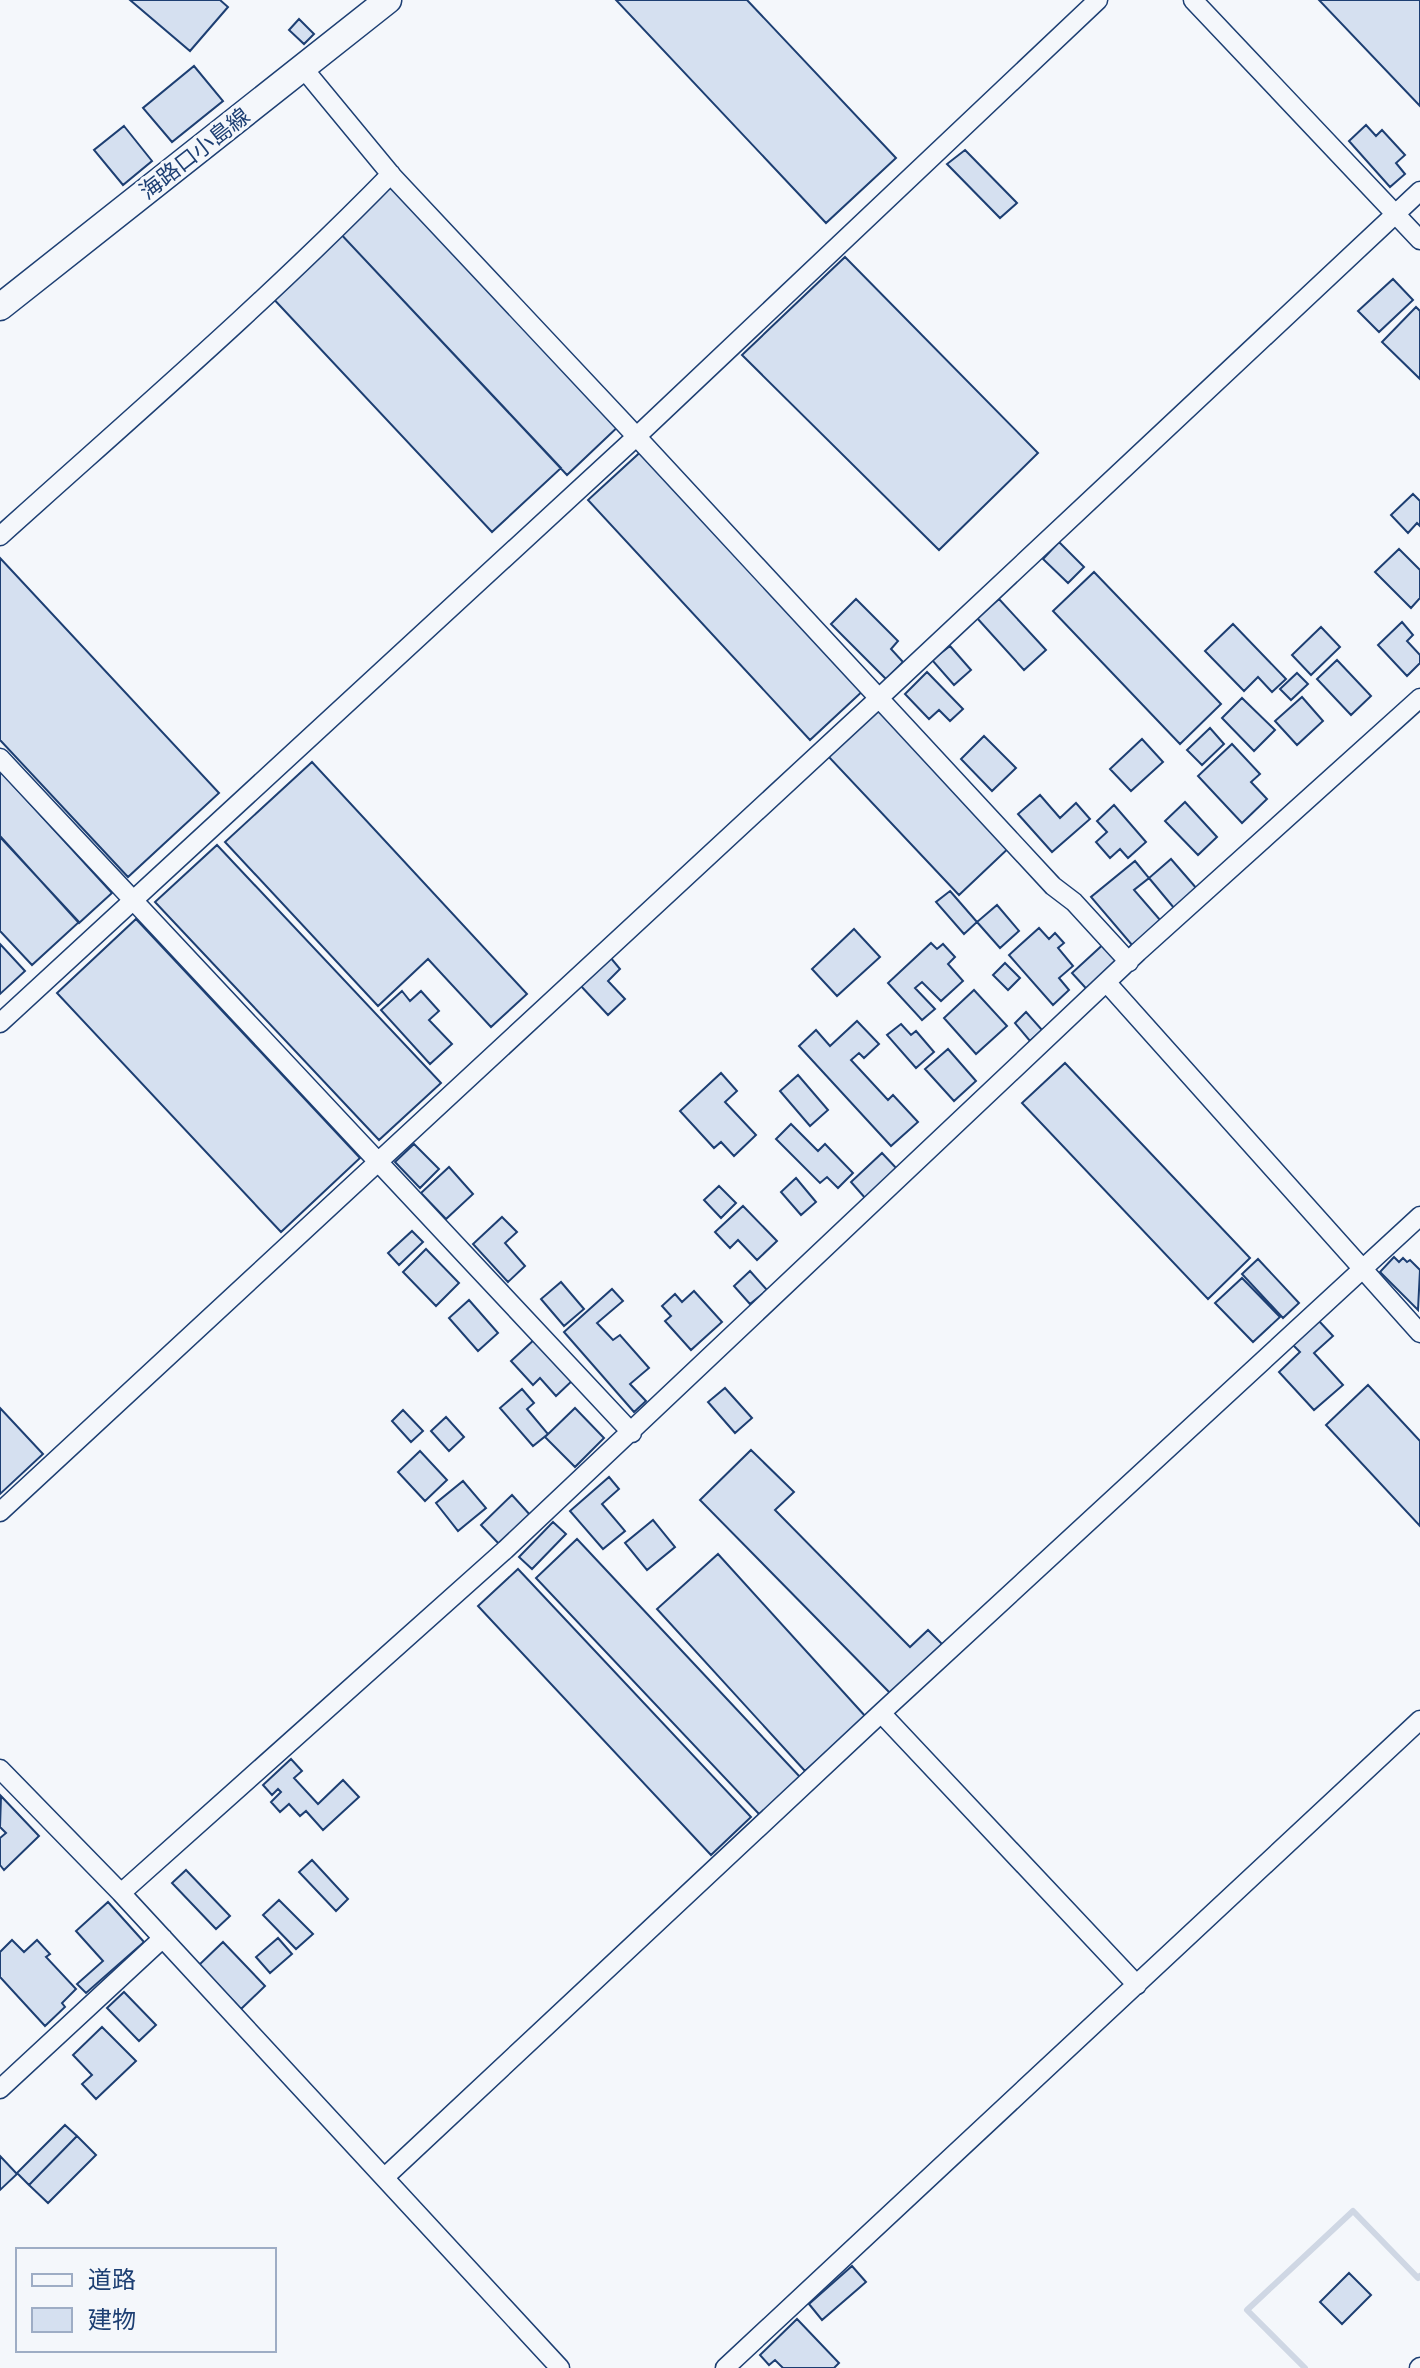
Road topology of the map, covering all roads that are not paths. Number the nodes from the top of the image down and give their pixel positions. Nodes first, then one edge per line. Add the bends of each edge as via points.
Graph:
1 (388, 0) edge
2 (1098, 0) edge
3 (1193, 0) edge
4 (303, 68) junction
5 (391, 174) junction
6 (1420, 191) edge
7 (1396, 213) junction
8 (1420, 240) edge
9 (0, 307) edge
10 (636, 437) junction
11 (0, 536) edge
12 (1420, 698) edge
13 (878, 699) junction
14 (0, 758) edge
15 (133, 899) junction
16 (1129, 962) junction
17 (1107, 983) junction
18 (0, 1023) edge
19 (380, 1162) junction
20 (1420, 1216) edge
21 (1362, 1270) junction
22 (1420, 1333) edge
23 (632, 1433) junction
24 (0, 1512) edge
25 (881, 1713) junction
26 (1420, 1720) edge
27 (0, 1769) edge
28 (121, 1893) junction
29 (163, 1938) junction
30 (1137, 1985) junction
31 (0, 2089) edge
32 (385, 2177) junction
33 (560, 2368) edge
34 (725, 2368) edge

1 - 4 main road, 海路口小島線
2 - 10 street
3 - 7 street
4 - 5 street
4 - 9 main road, 海路口小島線
5 - 10 street
5 - 11 street via 337,230
6 - 7 street
7 - 8 street
7 - 13 street
10 - 13 street
10 - 15 street
12 - 16 street
13 - 16 street
13 - 19 street
14 - 15 street
15 - 18 street
15 - 19 street
16 - 17 street
17 - 21 street
17 - 23 street
19 - 23 street
19 - 24 street
20 - 21 street
21 - 22 street
21 - 25 street
23 - 28 street
25 - 30 street
25 - 32 street
26 - 30 street
27 - 28 street
28 - 29 street
29 - 31 street
29 - 32 street
30 - 34 street
32 - 33 street

